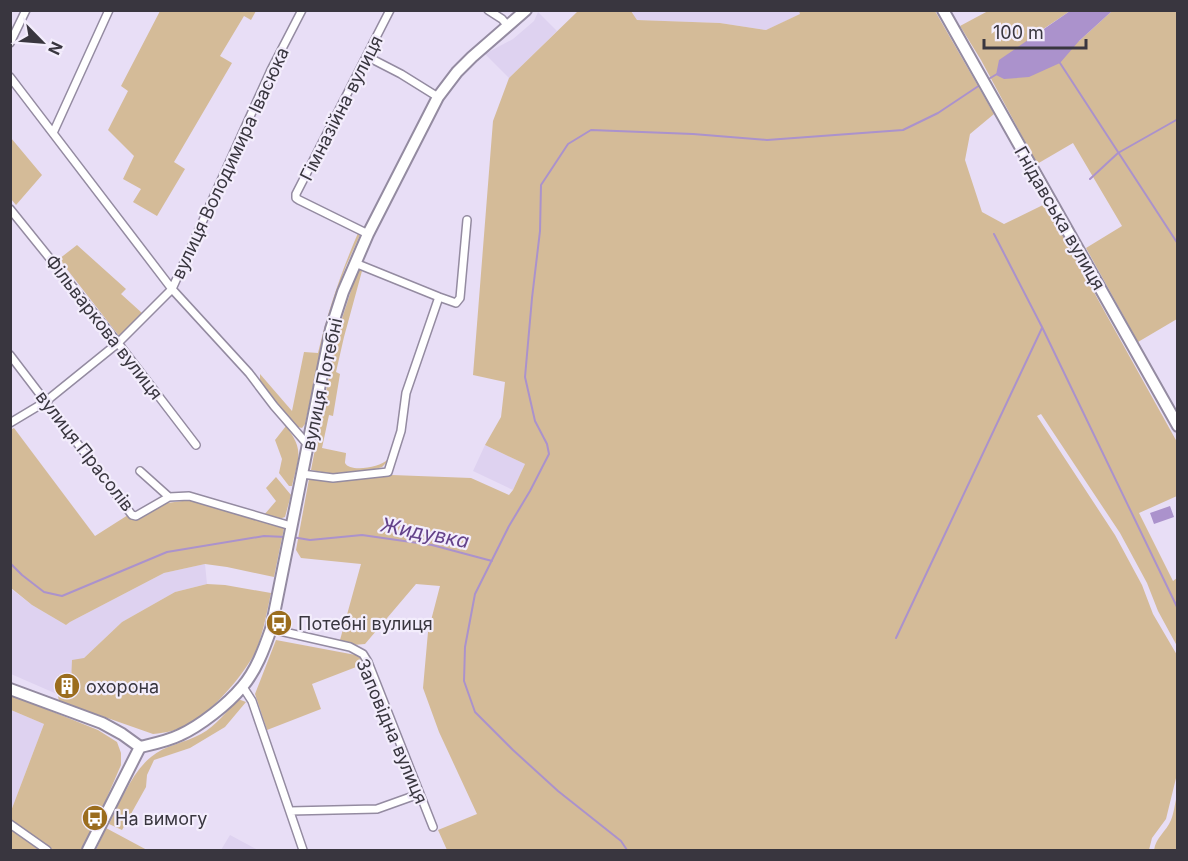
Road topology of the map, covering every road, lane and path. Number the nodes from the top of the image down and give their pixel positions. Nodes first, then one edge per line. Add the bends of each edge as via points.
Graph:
1 (26, 10) edge
2 (110, 10) edge
3 (302, 10) edge
4 (390, 10) edge
5 (488, 10) edge
6 (526, 10) edge
7 (943, 10) edge
8 (508, 26) junction
9 (10, 43) edge
10 (368, 57) junction
11 (10, 77) edge
12 (438, 97) junction
13 (53, 133) junction
14 (10, 208) edge
15 (467, 220) dead end
16 (368, 234) junction
17 (355, 263) junction
18 (172, 289) junction
19 (439, 297) junction
20 (118, 343) junction
21 (10, 355) edge
22 (45, 402) junction
23 (10, 423) edge
24 (1178, 426) edge
25 (196, 445) dead end
26 (308, 445) junction
27 (140, 471) dead end
28 (302, 474) junction
29 (170, 497) junction
30 (291, 529) junction
31 (271, 629) junction
32 (243, 687) junction
33 (10, 689) edge
34 (140, 747) junction
35 (419, 794) junction
36 (290, 811) junction
37 (10, 824) edge
38 (433, 828) dead end
39 (47, 850) edge
40 (88, 850) edge
41 (303, 850) edge

1 - 9 street
2 - 13 street
3 - 18 street, вулиця Володимира Івасюка
4 - 10 street, Гімназійна вулиця
5 - 8 street
6 - 8 street, вулиця Потебні
7 - 24 street, Гнідавська вулиця
8 - 12 street, вулиця Потебні via 457,72
10 - 12 street
10 - 16 street, Гімназійна вулиця via 296,198
11 - 13 street
12 - 16 street, вулиця Потебні
13 - 18 street
14 - 20 street, Фільваркова вулиця
15 - 19 street via 459,300 454,303
16 - 17 street, вулиця Потебні
17 - 19 street
17 - 26 street, вулиця Потебні via 331,329
18 - 20 street, вулиця Володимира Івасюка
18 - 26 street
19 - 28 street via 406,393 401,431 388,472 333,478
20 - 22 street, вулиця Володимира Івасюка
20 - 25 street, Фільваркова вулиця
21 - 22 street, вулиця Прасолів
22 - 23 street, вулиця Володимира Івасюка
22 - 29 street, вулиця Прасолів via 132,515
26 - 28 street, вулиця Потебні
27 - 29 street
28 - 30 street, вулиця Потебні
29 - 30 street via 196,497
30 - 31 street, вулиця Потебні
31 - 32 street, вулиця Потебні
31 - 35 street, Заповідна вулиця via 350,647 363,654
32 - 34 street, вулиця Потебні via 209,718 180,735
32 - 36 street via 252,701
33 - 34 street via 102,723
34 - 40 street
35 - 36 street via 377,809
35 - 38 street, Заповідна вулиця
36 - 41 street
37 - 39 street

